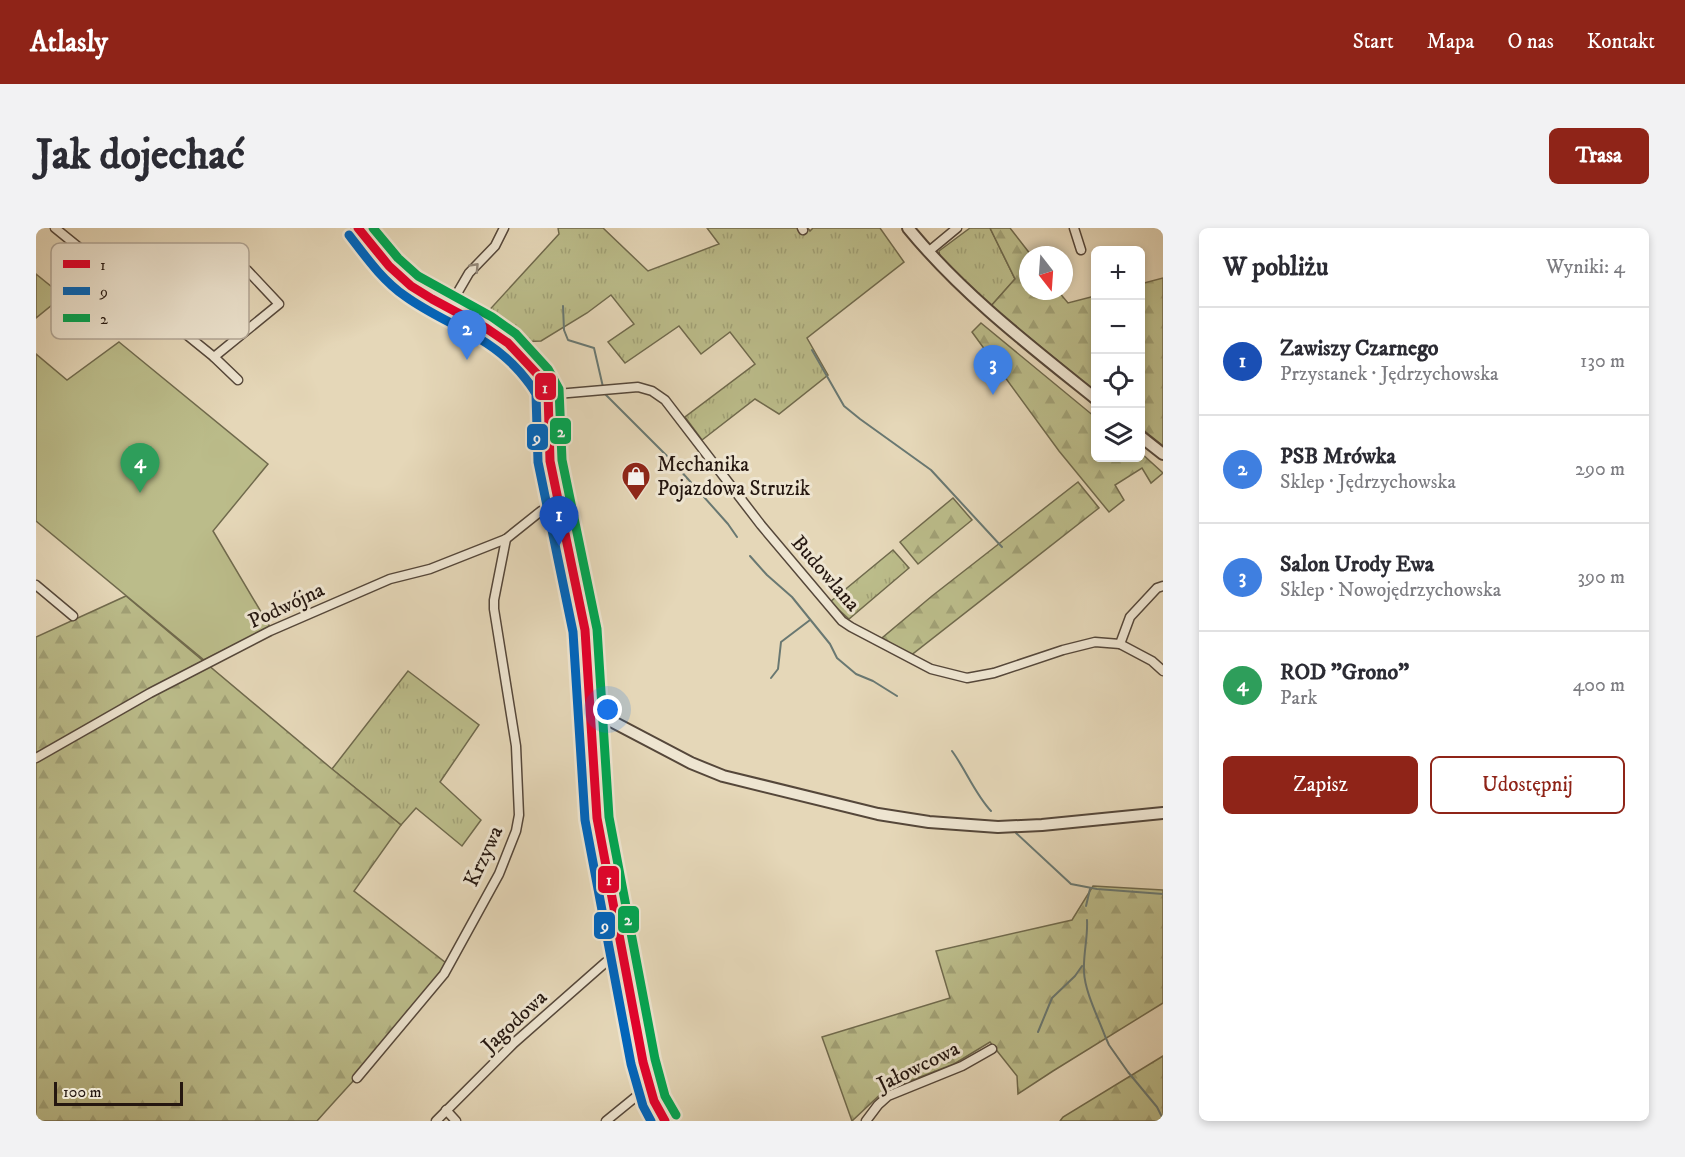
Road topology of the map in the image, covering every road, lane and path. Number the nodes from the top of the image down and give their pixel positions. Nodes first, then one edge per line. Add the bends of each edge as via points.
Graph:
1 (55, 228) edge
2 (358, 228) edge
3 (504, 228) edge
4 (908, 228) edge
5 (957, 228) edge
6 (1074, 228) edge
7 (73, 243) edge
8 (1081, 250) dead end
9 (928, 252) junction
10 (249, 272) edge
11 (448, 309) junction
12 (249, 328) edge
13 (192, 339) edge
14 (236, 339) edge
15 (214, 357) junction
16 (238, 380) dead end
17 (548, 392) junction
18 (1091, 396) edge
19 (1145, 440) edge
20 (1163, 454) edge
21 (558, 505) junction
22 (506, 539) junction
23 (36, 585) edge
24 (1163, 586) edge
25 (73, 616) dead end
26 (1120, 644) junction
27 (1163, 671) edge
28 (591, 717) junction
29 (36, 758) edge
30 (1163, 813) edge
31 (622, 954) junction
32 (992, 1048) dead end
33 (357, 1078) dead end
34 (649, 1086) junction
35 (446, 1110) junction
36 (436, 1121) edge
37 (456, 1121) edge
38 (606, 1121) edge
39 (664, 1121) edge
40 (866, 1121) edge

1 - 7 street
2 - 11 main road via 390,268
11 -> 3 street
4 - 9 street
5 - 9 street
6 - 8 street
9 - 18 street via 984,307
10 - 12 street via 279,304
11 - 17 main road via 505,340 541,378
13 - 15 street
14 - 15 street
15 - 16 street
17 - 21 main road via 550,461
17 - 26 street, Budowlana via 643,387 665,400 761,525 842,621 931,669 967,678 1095,642
19 - 20 street
21 - 22 street, Podwójna via 541,511
21 - 28 main road via 585,630
22 - 29 street, Podwójna via 430,569 390,579 270,632
22 - 33 street, Krzywa via 494,609 516,746 516,831 499,874 444,974
23 - 25 street
24 - 26 street via 1130,617
26 - 27 street, Budowlana
28 - 30 street via 613,722 723,776 878,814 998,827
28 - 31 main road via 597,818
31 - 34 main road
31 - 35 street, Jagodowa via 606,962 533,1026
32 - 40 street, Jałowcowa via 962,1066 888,1096
34 - 38 street
34 - 39 main road
35 - 36 street, Jagodowa
35 - 37 street

